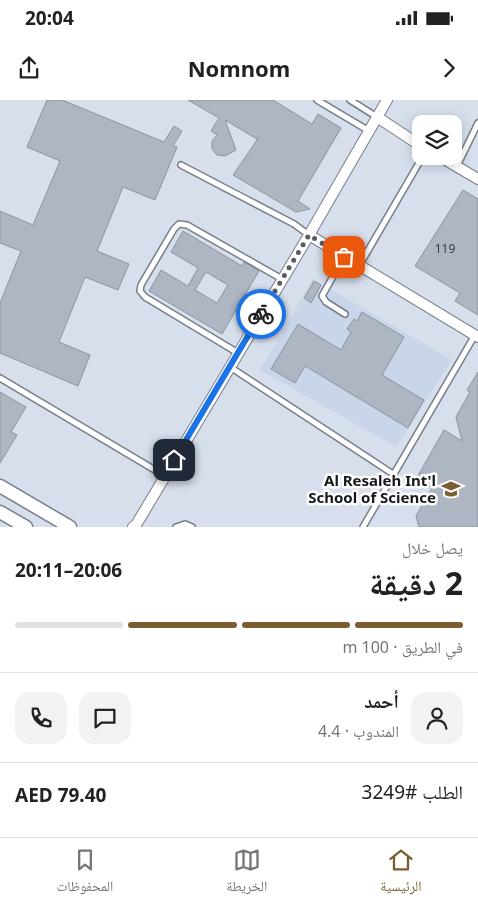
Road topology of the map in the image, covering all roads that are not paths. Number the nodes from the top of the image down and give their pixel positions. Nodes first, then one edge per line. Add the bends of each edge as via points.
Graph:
1 (317, 100) edge
2 (350, 100) edge
3 (387, 100) edge
4 (377, 117) junction
5 (478, 123) edge
6 (369, 131) junction
7 (412, 140) edge
8 (181, 165) dead end
9 (418, 165) edge
10 (457, 166) joint
11 (478, 179) edge
12 (309, 235) junction
13 (344, 257) junction
14 (359, 266) junction
15 (282, 279) junction
16 (345, 314) dead end
17 (477, 336) edge
18 (238, 353) junction
19 (230, 367) junction
20 (0, 378) edge
21 (394, 474) junction
22 (165, 476) junction
23 (0, 486) edge
24 (0, 512) edge
25 (135, 526) edge
26 (26, 527) edge
27 (70, 527) edge
28 (176, 527) edge
29 (192, 527) edge
30 (363, 527) edge

1 - 6 lane
2 - 4 lane
3 - 4 street
4 - 6 street
4 - 7 street
5 - 10 lane
6 - 12 street
8 - 12 lane
9 - 14 lane
10 - 11 street
12 - 13 street
12 - 15 street
13 - 14 street
13 - 16 lane via 322,296
14 - 17 street
15 - 18 street
15 - 18 lane via 187,225 179,224 174,229 140,291 144,297
17 - 21 lane
18 - 19 street
19 - 21 lane
19 - 22 street
20 - 22 lane
21 - 30 lane
22 - 25 street
23 - 27 street
24 - 26 street
28 - 29 lane via 185,524

